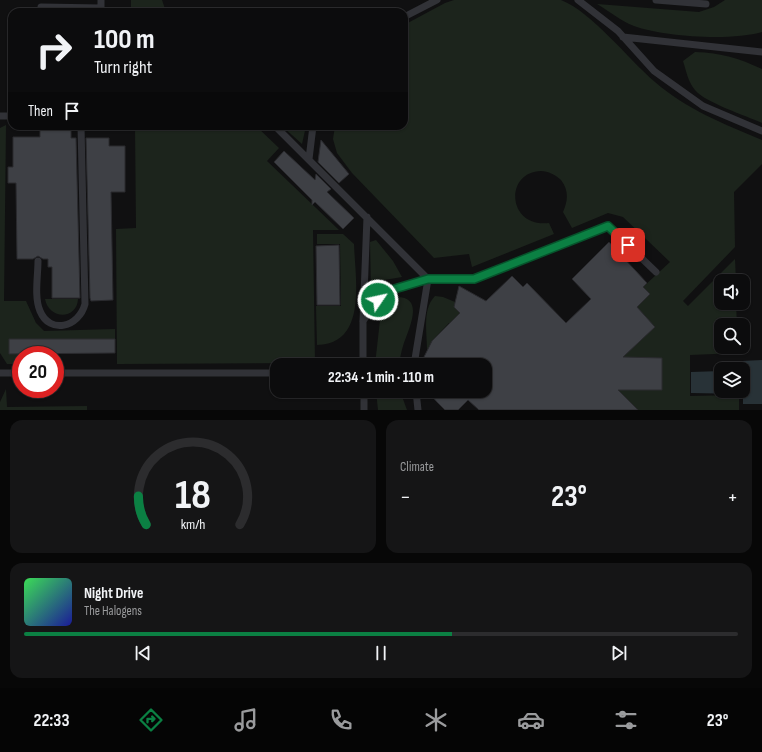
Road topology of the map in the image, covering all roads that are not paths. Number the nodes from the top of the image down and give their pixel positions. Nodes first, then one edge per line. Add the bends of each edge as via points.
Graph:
1 (438, 0) edge
2 (578, 0) edge
3 (656, 0) edge
4 (706, 4) dead end
5 (41, 8) edge
6 (100, 8) edge
7 (408, 15) edge
8 (623, 37) junction
9 (761, 51) edge
10 (81, 130) edge
11 (279, 130) edge
12 (312, 130) edge
13 (762, 131) edge
14 (308, 159) junction
15 (366, 217) junction
16 (38, 261) dead end
17 (656, 272) dead end
18 (428, 279) junction
19 (363, 321) junction
20 (364, 358) edge
21 (415, 358) edge
22 (0, 373) edge
23 (12, 373) edge
24 (64, 373) edge
25 (270, 373) edge
26 (364, 398) edge
27 (417, 398) edge
28 (364, 410) edge
29 (418, 410) edge

1 - 7 lane
2 - 8 lane
3 - 4 lane
5 - 6 lane
8 - 9 lane
8 - 13 lane via 654,71 703,106
10 - 16 lane via 85,304 78,318 72,323 56,325 43,317 38,302
11 - 14 lane
12 - 14 lane
14 - 15 lane
15 - 18 lane
15 - 19 lane
17 - 18 lane via 608,226 474,279
18 - 19 lane via 391,290 378,300
18 - 21 lane
19 - 20 lane
22 - 23 lane
24 - 25 lane
26 - 28 lane
27 - 29 lane

